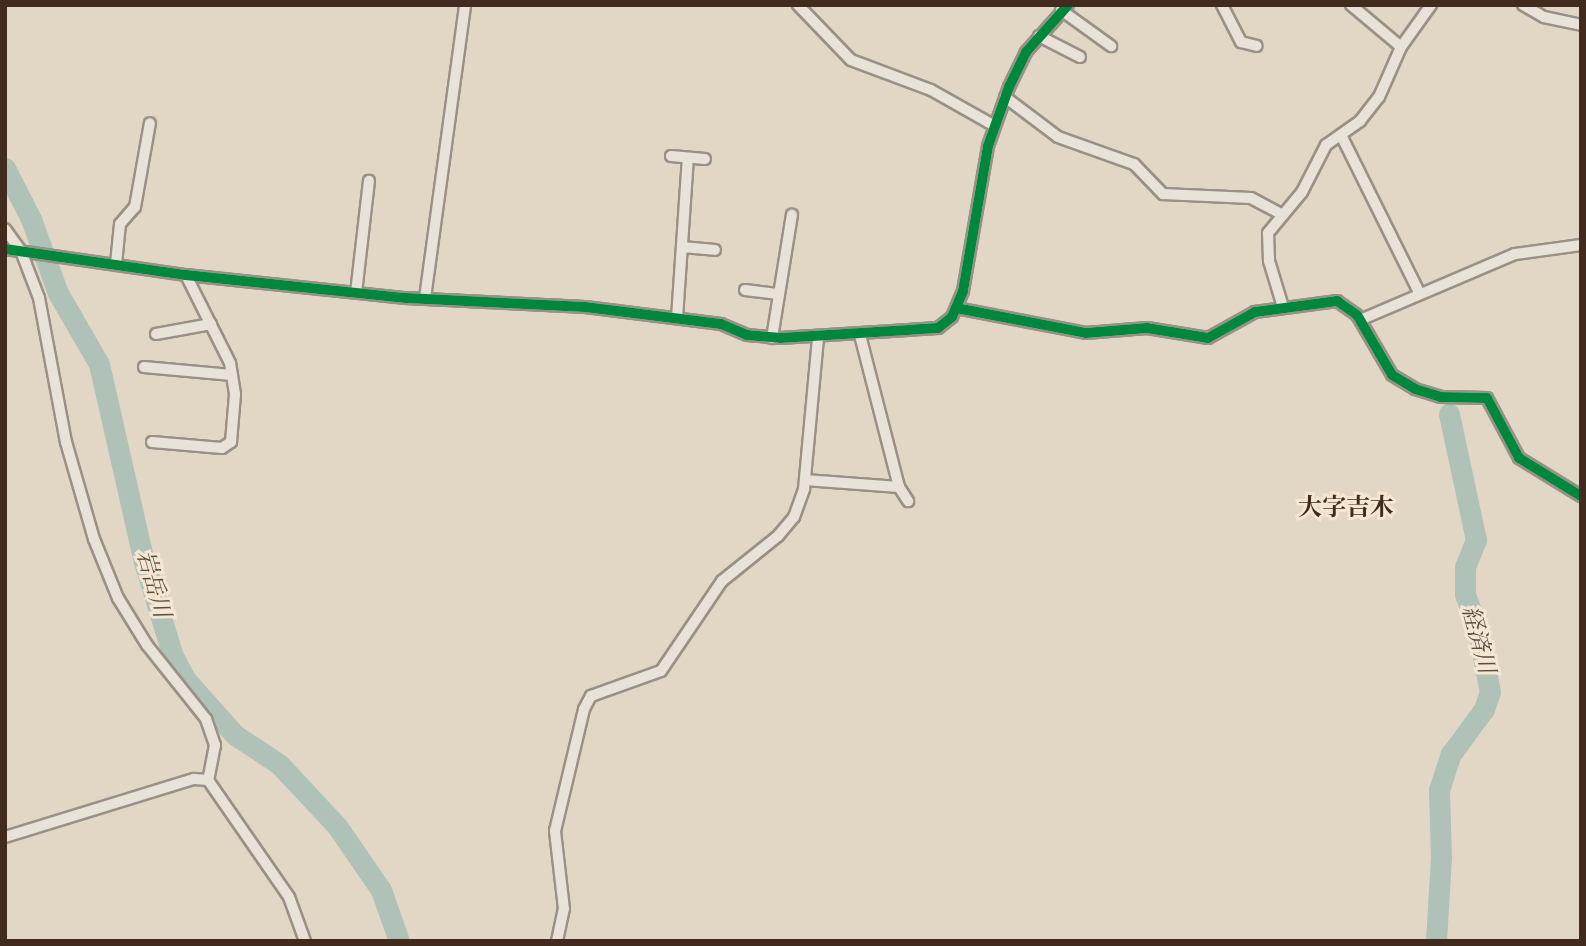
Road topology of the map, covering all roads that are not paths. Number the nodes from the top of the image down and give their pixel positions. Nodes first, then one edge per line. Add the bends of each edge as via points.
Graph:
1 (465, 5) edge
2 (798, 5) edge
3 (1222, 5) edge
4 (1351, 5) edge
5 (1431, 5) edge
6 (1523, 5) edge
7 (1065, 8) edge
8 (1581, 25) edge
9 (1039, 36) junction
10 (1111, 46) dead end
11 (1256, 46) dead end
12 (1401, 47) junction
13 (1080, 57) dead end
14 (1005, 97) junction
15 (150, 122) dead end
16 (995, 126) junction
17 (1341, 135) junction
18 (671, 156) dead end
19 (688, 158) junction
20 (705, 159) dead end
21 (369, 181) dead end
22 (792, 215) dead end
23 (1283, 215) junction
24 (5, 229) edge
25 (1581, 245) edge
26 (682, 247) junction
27 (5, 249) edge
28 (715, 250) dead end
29 (21, 251) junction
30 (116, 264) junction
31 (186, 275) junction
32 (745, 290) dead end
33 (1419, 292) junction
34 (356, 293) junction
35 (779, 294) junction
36 (425, 298) junction
37 (1283, 307) junction
38 (956, 308) junction
39 (677, 318) junction
40 (1360, 320) junction
41 (211, 324) junction
42 (156, 334) dead end
43 (860, 335) junction
44 (818, 337) junction
45 (772, 338) junction
46 (144, 367) dead end
47 (232, 375) junction
48 (152, 442) dead end
49 (805, 480) junction
50 (899, 487) junction
51 (1581, 496) edge
52 (908, 502) dead end
53 (208, 780) junction
54 (5, 837) edge
55 (305, 941) edge
56 (557, 941) edge

1 - 36 street
2 - 16 street via 851,60 931,90
3 - 11 street via 1241,42
4 - 12 street
5 - 12 street
6 - 8 street via 1544,17
7 - 9 street
7 - 10 street
9 - 13 street
9 - 14 street
12 - 17 street via 1379,97
14 - 16 street
14 - 23 street via 1058,137 1134,164 1163,194 1251,198
15 - 30 street via 135,207 120,224
16 - 38 street
17 - 23 street via 1326,145 1302,192
17 - 33 street
18 - 19 street
19 - 20 street
19 - 26 street
21 - 34 street
22 - 35 street
23 - 37 street via 1268,233 1267,245
24 - 29 street
25 - 33 street via 1514,254
26 - 28 street
26 - 39 street
27 - 29 street
29 - 30 street
29 - 53 street via 39,298 66,442 94,540 118,598 146,645 206,719 215,745
30 - 31 street
31 - 34 street
31 - 41 street
32 - 35 street
33 - 40 street
34 - 36 street
35 - 45 street
36 - 39 street via 585,307
37 - 38 street via 1255,312 1209,338 1147,328 1086,333
37 - 40 street via 1337,301
38 - 43 street via 938,328
39 - 45 street
40 - 51 street via 1392,375 1441,397 1487,398 1519,458
41 - 42 street
41 - 47 street
43 - 44 street
43 - 50 street
44 - 45 street
44 - 49 street
46 - 47 street
47 - 48 street via 235,394 230,442 222,448
49 - 50 street
49 - 56 street via 794,517 722,582 661,671 592,696 583,709 555,831 564,909
50 - 52 street
53 - 54 street via 194,779
53 - 55 street via 289,897

